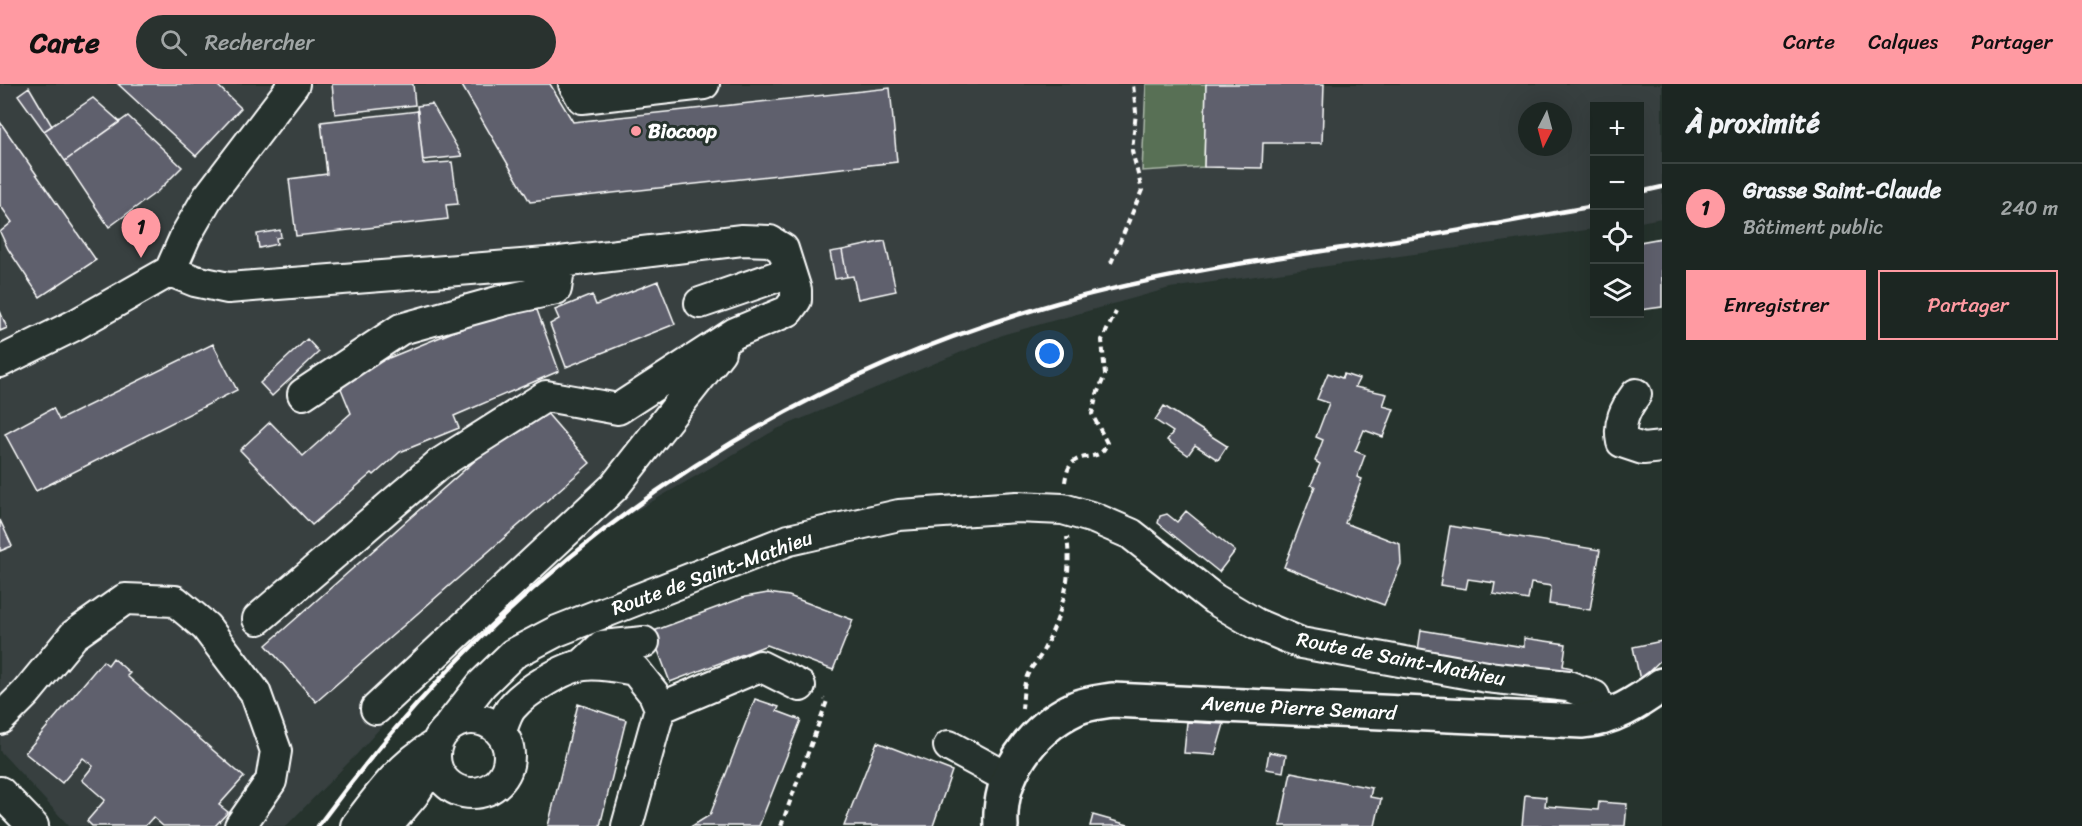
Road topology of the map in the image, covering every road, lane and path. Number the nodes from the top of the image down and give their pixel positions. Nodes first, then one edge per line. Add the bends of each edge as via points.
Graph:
1 (294, 84) edge
2 (574, 84) edge
3 (704, 84) edge
4 (1133, 84) edge
5 (560, 262) junction
6 (1111, 263) dead end
7 (170, 271) junction
8 (790, 272) junction
9 (700, 303) dead end
10 (1116, 312) dead end
11 (735, 333) junction
12 (0, 362) edge
13 (303, 394) dead end
14 (1636, 394) dead end
15 (1662, 447) edge
16 (1064, 494) dead end
17 (1066, 534) dead end
18 (258, 619) dead end
19 (644, 642) dead end
20 (582, 665) junction
21 (1662, 685) edge
22 (800, 686) dead end
23 (1024, 696) dead end
24 (827, 701) dead end
25 (660, 708) junction
26 (376, 709) dead end
27 (0, 719) edge
28 (1603, 719) junction
29 (501, 731) junction
30 (440, 744) junction
31 (949, 746) dead end
32 (1008, 778) junction
33 (0, 792) edge
34 (33, 826) edge
35 (240, 826) edge
36 (356, 826) edge
37 (387, 826) edge
38 (627, 826) edge
39 (781, 826) edge
40 (1001, 826) edge

1 - 7 street via 208,197
2 - 3 street via 582,98
4 - 6 path via 1136,112 1132,151 1142,190
5 - 7 street via 228,288
5 - 8 street via 741,240 770,241 783,249
5 - 13 street via 556,289 401,328
7 - 12 street
8 - 9 street
8 - 11 street via 796,300 788,311
10 - 16 path via 1102,340 1105,375 1092,414 1107,444 1098,455 1078,457 1071,464 1066,472
11 - 18 street via 618,409 546,396 439,464
11 - 26 street via 614,487
14 - 15 street via 1626,408 1620,430 1622,442 1643,449
17 - 23 path via 1068,584 1054,627 1027,676
19 - 20 street via 602,646
20 - 25 street via 605,664 635,670
20 - 29 street via 531,690 511,707
21 - 28 main road, Avenue Pierre Semard
22 - 25 street via 760,666
24 - 39 path
25 - 38 street
27 - 35 street via 74,635 125,599 175,601 206,627 255,692 276,751 271,781
28 - 30 street, Route de Saint-Mathieu via 1594,696 1568,686 1487,677 1301,643 1256,624 1214,599 1131,534 1063,509 1017,507 899,515 789,540 557,631 513,654 482,684
28 - 32 main road, Avenue Pierre Semard via 1541,720 1112,700 1078,707 1050,722 1030,743
29 - 30 street via 488,722 459,720
29 - 30 street via 510,756 506,773 486,791 473,794 456,790 442,778
30 - 36 street, Route de Saint-Mathieu via 417,756 396,774
30 - 37 street via 414,794
31 - 32 street
32 - 40 main road, Avenue Pierre Semard
33 - 34 street

